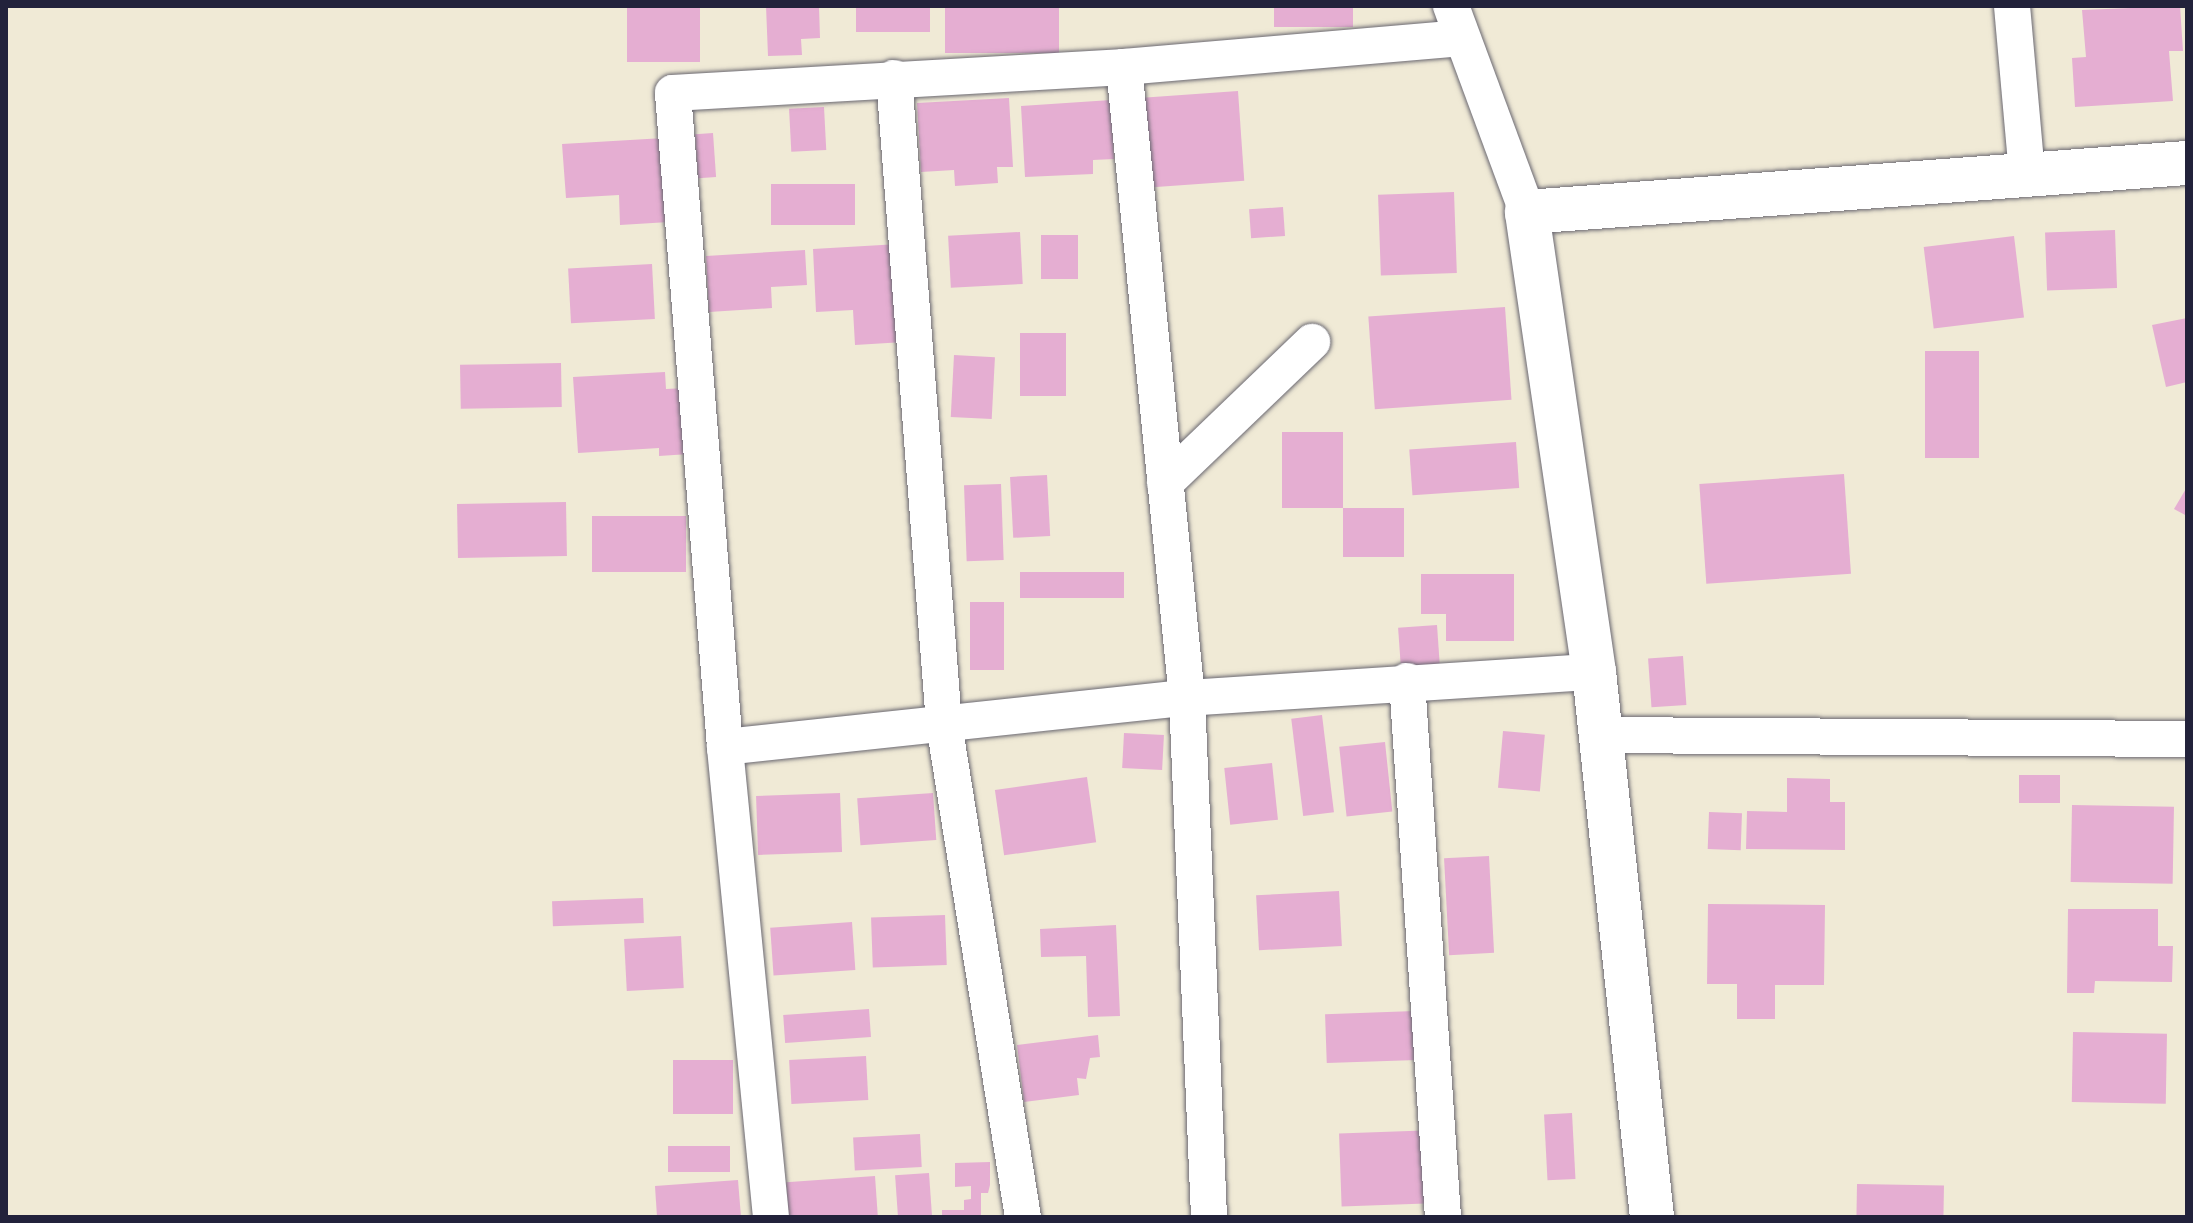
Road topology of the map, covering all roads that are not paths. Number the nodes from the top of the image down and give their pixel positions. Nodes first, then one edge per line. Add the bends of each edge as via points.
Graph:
1 (2012, 6) edge
2 (1455, 22) edge
3 (1124, 67) junction
4 (894, 78) junction
5 (2187, 163) edge
6 (2027, 174) junction
7 (1527, 212) junction
8 (1312, 342) dead end
9 (1165, 483) junction
10 (1594, 672) junction
11 (1407, 681) junction
12 (1187, 698) junction
13 (944, 724) junction
14 (1599, 735) junction
15 (2187, 739) edge
16 (725, 747) junction
17 (771, 1217) edge
18 (1023, 1217) edge
19 (1209, 1217) edge
20 (1443, 1217) edge
21 (1652, 1217) edge

1 - 6 street
2 - 3 street
2 - 7 street
3 - 4 street
3 - 9 street
4 - 13 street
4 - 16 street via 673,93
5 - 6 street
6 - 7 street
7 - 10 street
8 - 9 street
9 - 12 street
10 - 11 street
10 - 14 street
11 - 12 street
11 - 20 street
12 - 13 street
12 - 19 street
13 - 16 street
13 - 18 street
14 - 15 street
14 - 21 street
16 - 17 street

